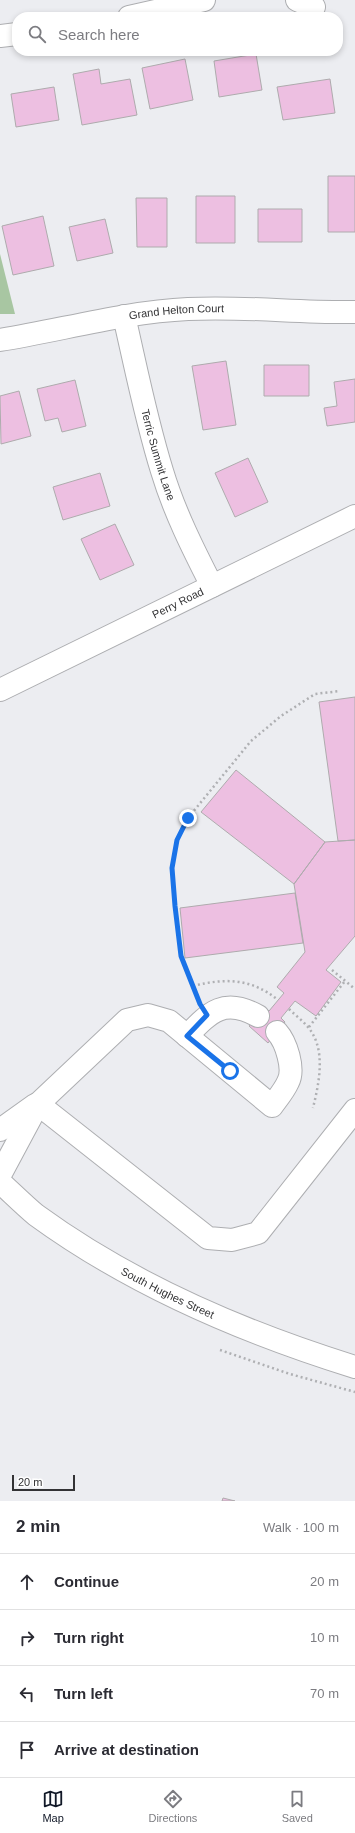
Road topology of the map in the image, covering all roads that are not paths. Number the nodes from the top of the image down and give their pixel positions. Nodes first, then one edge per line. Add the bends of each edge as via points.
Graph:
1 (204, 0) edge
2 (151, 12) edge
3 (12, 35) edge
4 (0, 36) edge
5 (355, 312) edge
6 (124, 316) junction
7 (0, 340) edge
8 (355, 516) edge
9 (212, 586) junction
10 (0, 690) edge
11 (258, 1016) dead end
12 (277, 1032) dead end
13 (187, 1036) junction
14 (38, 1104) junction
15 (355, 1110) edge
16 (0, 1130) edge
17 (0, 1175) edge
18 (0, 1182) edge
19 (355, 1367) edge

1 - 2 street
3 - 4 street
5 - 6 street, Grand Helton Court via 190,309
6 - 7 street, Grand Helton Court
6 - 9 street, Terric Summit Lane via 162,472 187,535
8 - 9 street, Perry Road
9 - 10 street, Perry Road
11 - 13 street via 248,1011 226,1007 207,1015
12 - 13 street via 284,1039 289,1057 289,1081 272,1106
13 - 14 street via 169,1020 148,1015 127,1020
14 - 15 street via 208,1238 232,1240 258,1233
14 - 16 street
14 - 17 street
18 - 19 street, South Hughes Street via 36,1214 81,1245 166,1294 223,1320

